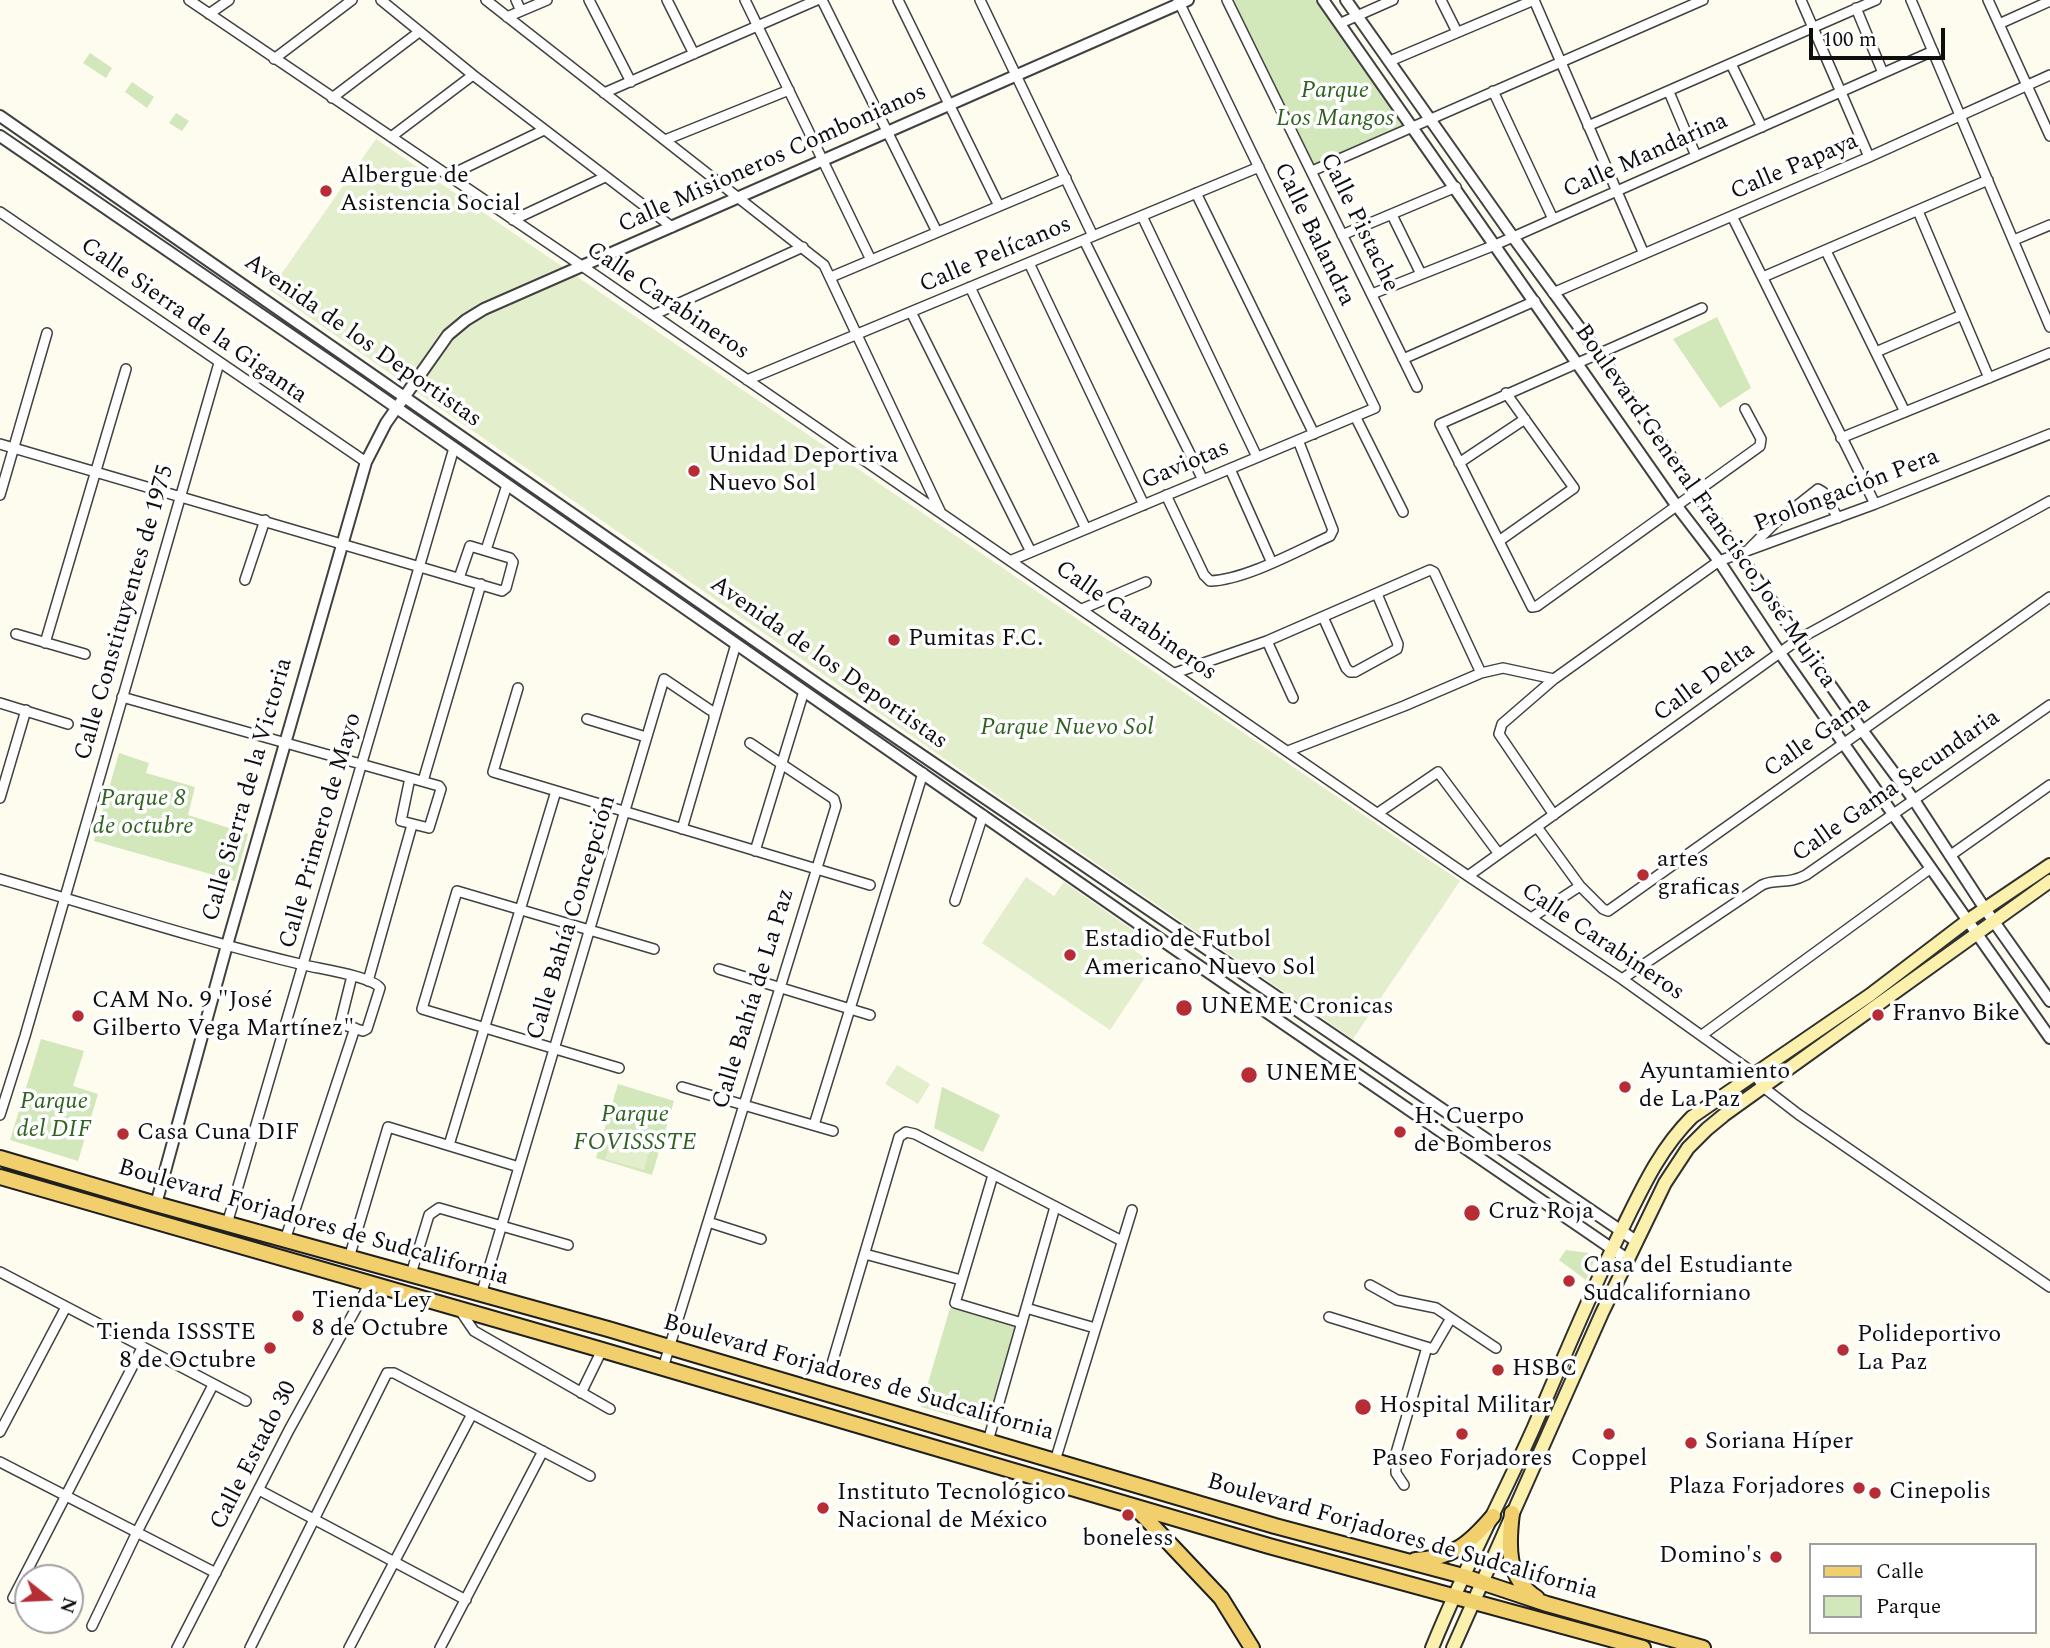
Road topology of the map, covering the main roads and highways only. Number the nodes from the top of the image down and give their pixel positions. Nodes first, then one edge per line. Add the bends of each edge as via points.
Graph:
1 (2050, 866) edge
2 (2050, 881) edge
3 (0, 1158) edge
4 (0, 1177) edge
5 (1528, 1439) junction
6 (1034, 1455) junction
7 (1535, 1464) junction
8 (1027, 1475) junction
9 (1136, 1508) junction
10 (1512, 1513) junction
11 (1493, 1517) junction
12 (1275, 1526) junction
13 (1269, 1546) junction
14 (1405, 1561) junction
15 (1463, 1576) junction
16 (1481, 1583) junction
17 (1453, 1596) junction
18 (1473, 1601) junction
19 (1547, 1604) junction
20 (1647, 1632) junction
21 (1618, 1640) junction
22 (1252, 1648) edge
23 (1432, 1648) edge
24 (1453, 1648) edge
25 (1643, 1648) edge
26 (1703, 1648) edge

1 - 5 main road via 1692,1117 1676,1133 1647,1177 1612,1249
2 - 7 main road via 1763,1087 1688,1148 1675,1164 1627,1259
3 - 6 main road, Boulevard Forjadores de Sudcalifornia
4 - 8 main road, Boulevard Forjadores de Sudcalifornia
5 - 7 main road via 1528,1457
5 - 11 main road
6 - 8 main road
6 - 12 main road, Boulevard Forjadores de Sudcalifornia
7 - 10 main road
8 - 9 main road, Boulevard Forjadores de Sudcalifornia
9 - 13 main road, Boulevard Forjadores de Sudcalifornia
9 - 22 main road via 1221,1598
10 - 16 main road
10 - 19 main road via 1508,1538 1516,1577
11 - 14 main road via 1458,1550 1431,1560
11 - 15 main road
12 - 13 main road
12 - 14 main road, Boulevard Forjadores de Sudcalifornia
13 - 17 main road, Boulevard Forjadores de Sudcalifornia
14 - 15 main road, Boulevard Forjadores de Sudcalifornia
15 - 16 main road, Boulevard Forjadores de Sudcalifornia
15 - 17 main road
16 - 18 main road
16 - 19 main road, Boulevard Forjadores de Sudcalifornia
17 - 18 main road, Boulevard Forjadores de Sudcalifornia
17 - 23 main road
18 - 21 main road, Boulevard Forjadores de Sudcalifornia
18 - 24 main road
19 - 20 main road, Boulevard Forjadores de Sudcalifornia
20 - 21 main road via 1650,1639 1646,1644
20 - 26 main road, Boulevard Forjadores de Sudcalifornia
21 - 25 main road, Boulevard Forjadores de Sudcalifornia

